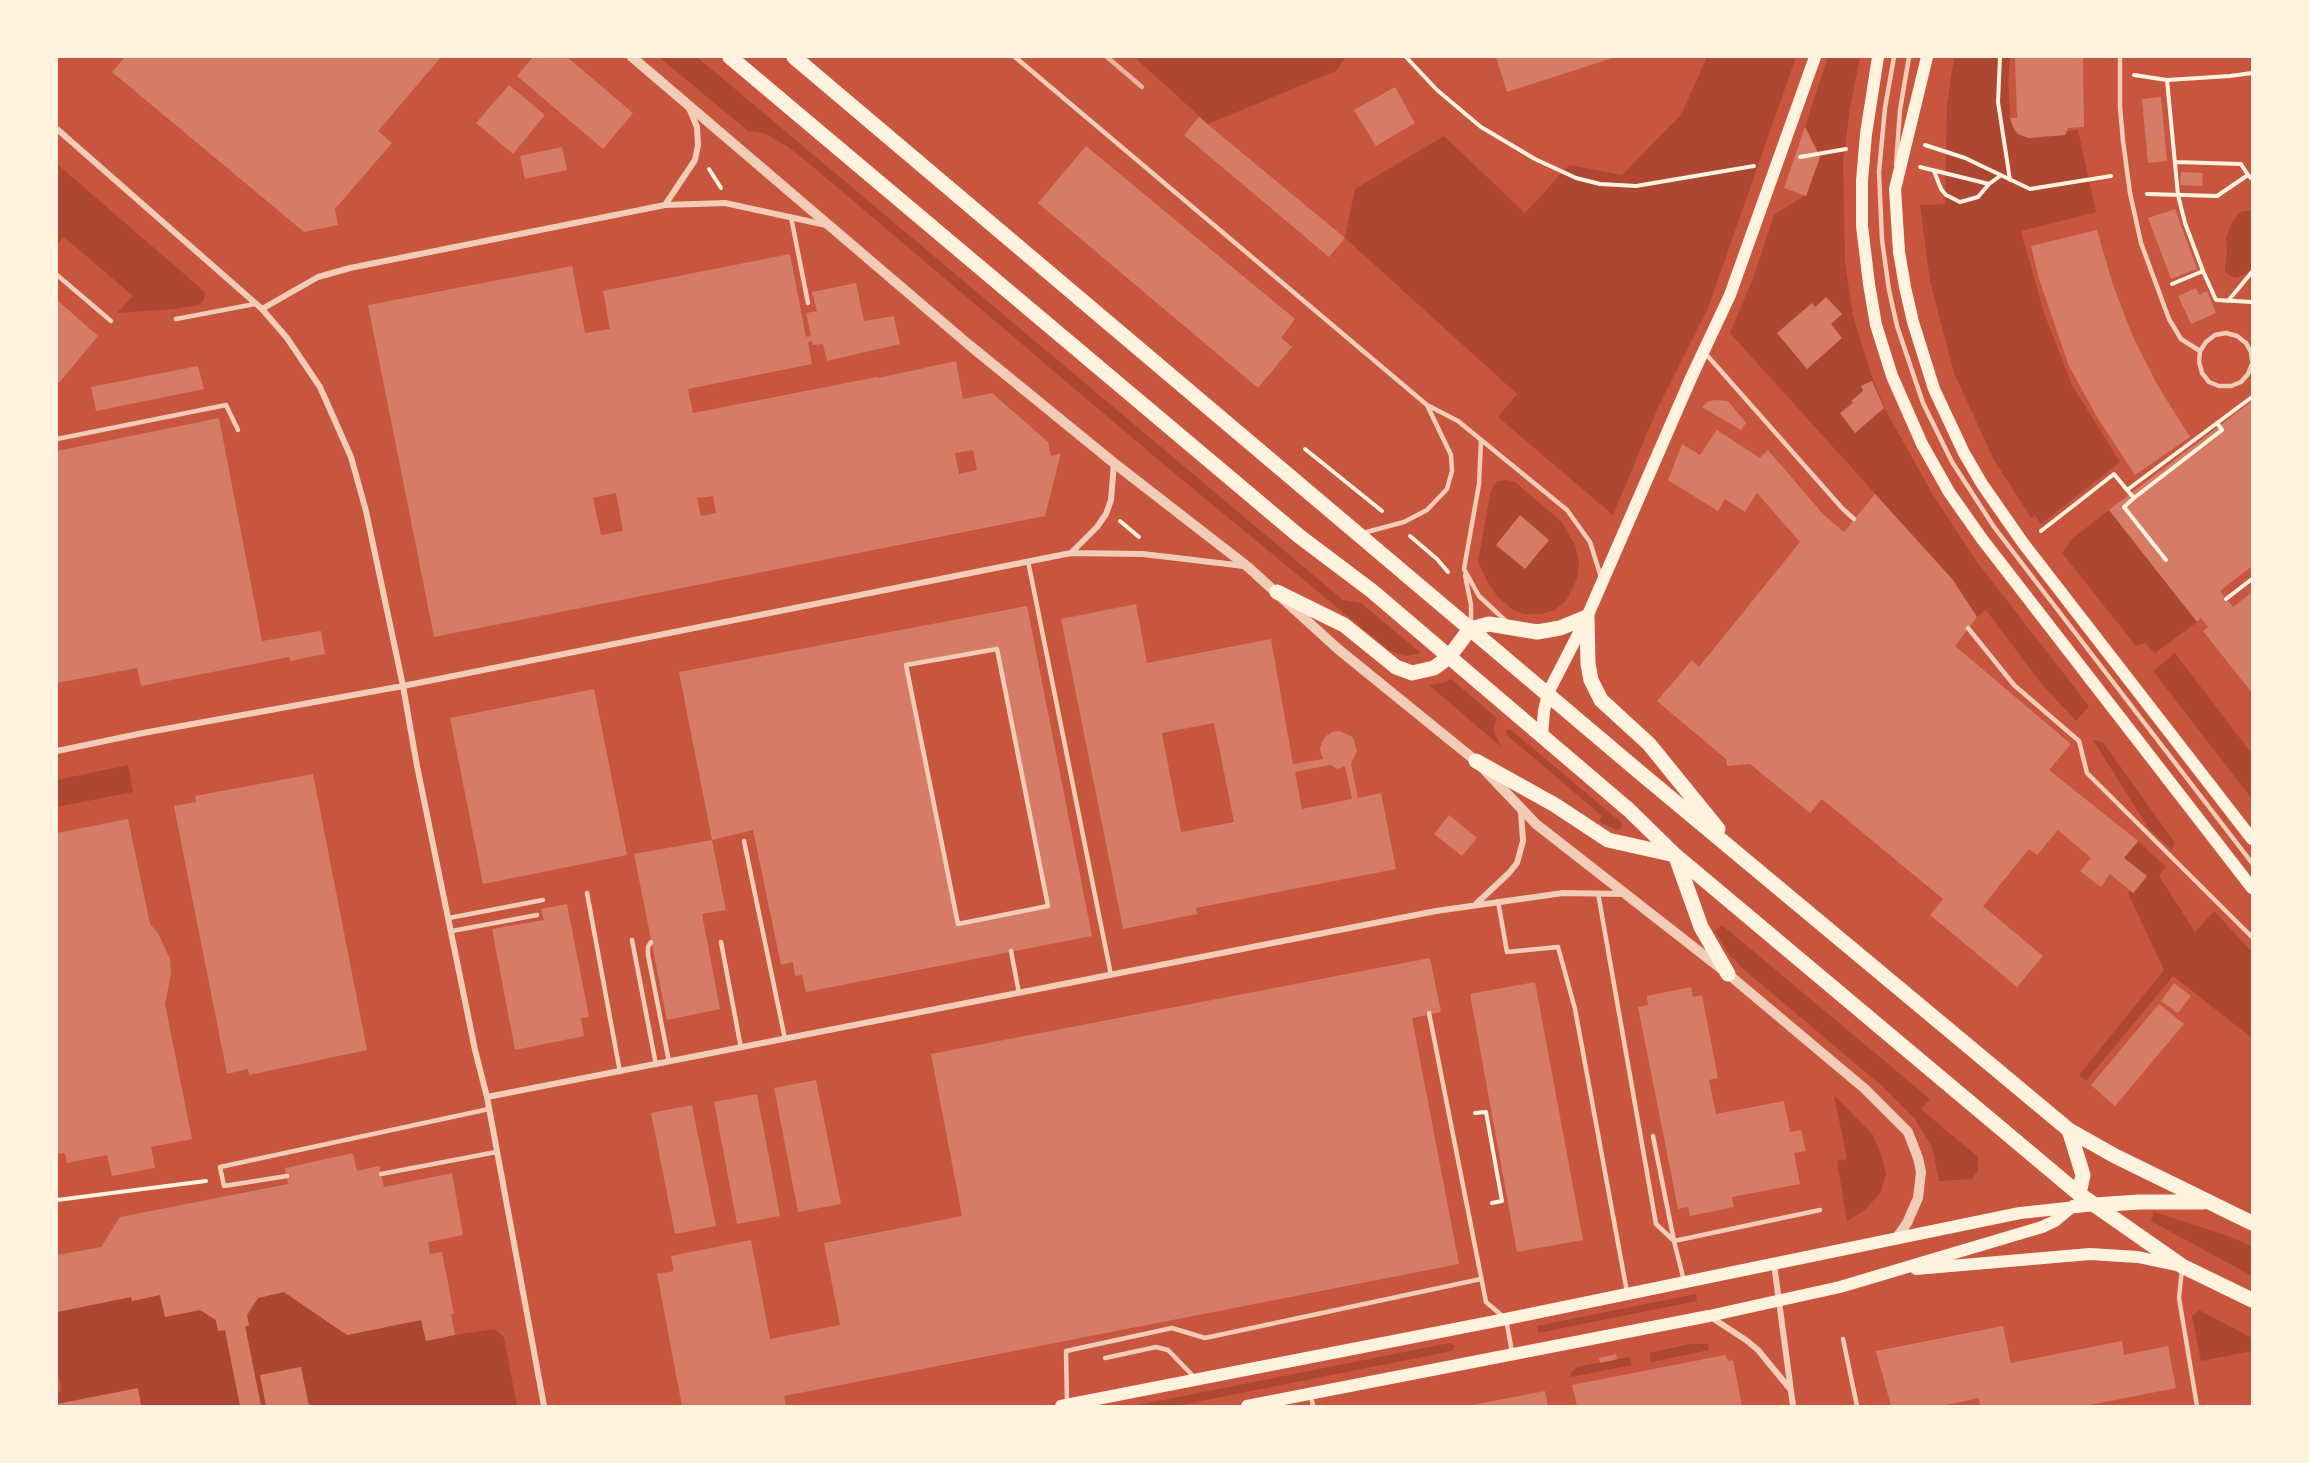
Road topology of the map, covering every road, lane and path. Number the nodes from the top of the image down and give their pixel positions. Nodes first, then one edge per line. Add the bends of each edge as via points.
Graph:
1 (632, 57) edge
2 (730, 57) edge
3 (794, 57) edge
4 (1015, 57) edge
5 (1406, 57) edge
6 (1815, 57) edge
7 (1878, 57) edge
8 (1894, 57) edge
9 (1909, 57) edge
10 (1927, 57) edge
11 (2000, 57) edge
12 (2120, 57) edge
13 (2119, 72) junction
14 (2252, 73) edge
15 (2167, 80) junction
16 (688, 105) junction
17 (57, 129) edge
18 (2175, 162) junction
19 (707, 166) dead end
20 (1916, 166) dead end
21 (1560, 171) dead end
22 (1934, 171) junction
23 (1992, 172) dead end
24 (2126, 173) junction
25 (2000, 176) junction
26 (2250, 177) edge
27 (2010, 180) junction
28 (1989, 184) junction
29 (1896, 189) junction
30 (724, 194) dead end
31 (2178, 195) junction
32 (665, 206) junction
33 (791, 217) junction
34 (831, 226) junction
35 (2252, 272) edge
36 (57, 275) edge
37 (2228, 301) junction
38 (2252, 302) edge
39 (808, 303) dead end
40 (255, 304) junction
41 (262, 309) junction
42 (176, 319) dead end
43 (111, 321) dead end
44 (1704, 351) junction
45 (2200, 351) junction
46 (2252, 363) edge
47 (2252, 397) edge
48 (1427, 405) junction
49 (2217, 423) junction
50 (238, 430) dead end
51 (57, 439) edge
52 (1481, 441) junction
53 (1114, 463) junction
54 (2127, 490) junction
55 (2134, 498) junction
56 (1117, 519) dead end
57 (1854, 519) dead end
58 (2041, 531) dead end
59 (1360, 534) junction
60 (1147, 543) dead end
61 (1071, 553) junction
62 (2166, 560) dead end
63 (1028, 561) junction
64 (1248, 567) junction
65 (1464, 569) junction
66 (2252, 579) edge
67 (1603, 583) junction
68 (1277, 592) junction
69 (2226, 599) dead end
70 (1587, 618) junction
71 (1470, 628) junction
72 (1968, 628) dead end
73 (1526, 632) junction
74 (1449, 657) junction
75 (403, 686) junction
76 (1548, 693) junction
77 (1542, 735) junction
78 (57, 751) edge
79 (1476, 761) junction
80 (1519, 807) junction
81 (2252, 839) edge
82 (744, 841) dead end
83 (1675, 855) junction
84 (1740, 856) junction
85 (2252, 863) edge
86 (2252, 888) edge
87 (587, 893) dead end
88 (1598, 893) junction
89 (1624, 894) junction
90 (543, 900) dead end
91 (1498, 901) junction
92 (1476, 904) junction
93 (1048, 906) joint
94 (537, 915) dead end
95 (449, 918) junction
96 (452, 931) junction
97 (2252, 937) edge
98 (632, 940) dead end
99 (651, 942) dead end
100 (721, 942) dead end
101 (1011, 951) dead end
102 (1728, 974) junction
103 (1111, 975) junction
104 (1019, 993) junction
105 (1429, 1013) dead end
106 (785, 1039) junction
107 (741, 1048) junction
108 (669, 1062) junction
109 (656, 1065) junction
110 (620, 1072) junction
111 (487, 1097) junction
112 (489, 1109) junction
113 (1475, 1113) dead end
114 (2069, 1130) junction
115 (1653, 1136) dead end
116 (496, 1152) junction
117 (381, 1174) dead end
118 (287, 1176) dead end
119 (222, 1178) junction
120 (2079, 1194) junction
121 (57, 1200) edge
122 (2206, 1202) junction
123 (1492, 1203) dead end
124 (2095, 1205) junction
125 (2071, 1208) junction
126 (1820, 1210) dead end
127 (2252, 1223) edge
128 (1896, 1239) junction
129 (1674, 1241) junction
130 (1774, 1264) junction
131 (2182, 1266) junction
132 (1891, 1271) junction
133 (1481, 1280) junction
134 (1684, 1283) junction
135 (1627, 1294) junction
136 (1779, 1300) junction
137 (2252, 1300) edge
138 (1708, 1316) junction
139 (1506, 1319) junction
140 (1843, 1339) dead end
141 (1513, 1353) junction
142 (1105, 1358) dead end
143 (1196, 1379) junction
144 (1790, 1389) junction
145 (1311, 1400) edge
146 (1064, 1405) edge
147 (544, 1406) edge
148 (1247, 1406) edge
149 (1793, 1406) edge
150 (1857, 1406) edge
151 (2198, 1406) edge

1 - 16 street
2 - 74 main road via 1299,536 1372,591
3 - 59 main road
4 - 48 lane
5 - 21 path via 1467,116
6 - 44 main road via 1730,295
7 - 86 main road via 1866,134 1862,226 1876,325 1892,376 1922,444 1982,539
8 - 85 lane via 1879,172 1881,240 1897,326 1923,403 1952,462 1994,527
9 - 29 lane via 1899,122
10 - 29 main road
11 - 27 path via 1998,102
12 - 13 lane
13 - 15 path
13 - 24 lane
14 - 15 path
15 - 18 path
16 - 32 street via 697,127 695,160
16 - 34 street
17 - 40 street
18 - 26 path via 2241,164
18 - 31 path
19 - 30 path
20 - 22 path
22 - 28 path
22 - 28 path via 1946,195 1960,202 1978,197
23 - 25 path
24 - 27 path via 2030,189
24 - 45 lane via 2141,243 2157,291 2181,339
25 - 27 path
25 - 28 path
26 - 31 path via 2217,196
29 - 81 main road via 1899,252 1913,322 1934,389 1964,453 2029,551
31 - 37 path via 2216,300
32 - 33 street via 725,203
32 - 41 street via 350,268 318,277
33 - 34 street
33 - 39 lane
34 - 53 street
35 - 37 path
36 - 43 lane
37 - 38 path
40 - 41 street
40 - 42 lane
41 - 75 street via 320,387 351,457
44 - 57 lane
44 - 67 main road
45 - 46 lane via 2215,335 2226,333 2246,342
45 - 46 lane via 2202,373 2219,386 2231,387 2241,382
47 - 49 path
48 - 52 lane via 1458,421
48 - 59 lane via 1450,455 1452,471 1447,489 1427,510 1404,522
49 - 54 path
49 - 55 path via 2222,430
50 - 51 lane via 226,405
52 - 65 lane via 1479,483
52 - 67 lane via 1567,510 1590,542
53 - 61 street via 1106,514
53 - 64 street
54 - 55 path
54 - 58 path via 2114,474
55 - 62 path via 2124,507
56 - 60 path
59 - 71 main road
61 - 63 street
61 - 64 street via 1143,554
63 - 75 street
63 - 103 lane
64 - 68 street
65 - 71 lane via 1471,605
65 - 73 lane via 1479,596 1507,623
66 - 69 path
67 - 70 main road
68 - 74 main road via 1344,625 1396,667 1422,672
68 - 79 street via 1338,649
70 - 73 main road via 1549,631
70 - 76 main road
70 - 84 main road via 1588,664 1601,700 1650,744
71 - 73 main road via 1489,624
71 - 74 main road
71 - 76 main road
72 - 97 lane via 2014,685 2079,741 2087,773
74 - 77 main road
75 - 78 street
75 - 95 street
76 - 77 main road
76 - 84 main road
77 - 83 main road
79 - 80 street
79 - 83 main road via 1608,840
80 - 89 street
80 - 92 street via 1523,841 1517,863
82 - 106 lane
83 - 102 main road via 1701,927
83 - 120 main road
84 - 114 main road
87 - 110 lane
88 - 89 street
88 - 91 street
88 - 129 lane via 1656,1224
89 - 102 street
90 - 95 lane
91 - 92 street
91 - 135 lane via 1507,952 1558,947 1575,1009
92 - 103 street
93 - 93 lane via 958,924 906,665 997,649
94 - 96 lane
95 - 96 street
96 - 111 street
98 - 109 lane
99 - 108 lane via 648,955
100 - 107 lane
101 - 104 lane
102 - 128 street via 1865,1089 1908,1131 1921,1172 1918,1198
103 - 104 street
104 - 106 street
105 - 133 lane
106 - 107 street
107 - 108 street
108 - 109 street
109 - 110 street
110 - 111 street
111 - 112 street
112 - 116 street
112 - 119 lane via 220,1167
113 - 123 path via 1486,1112 1502,1201
114 - 120 main road via 2083,1175
114 - 122 main road
115 - 129 lane
116 - 117 lane
116 - 147 street
118 - 119 lane via 224,1186
119 - 121 path
120 - 124 main road
120 - 125 main road
122 - 124 main road
122 - 127 main road
124 - 125 main road
124 - 131 main road
125 - 128 main road via 2030,1211
125 - 132 main road via 2042,1227
126 - 129 lane
128 - 130 main road
129 - 134 lane
130 - 134 main road
130 - 136 street
131 - 132 main road via 2138,1257 2090,1254
131 - 137 main road
131 - 151 lane via 2179,1298
132 - 136 main road
133 - 139 lane via 1486,1302
133 - 146 lane via 1204,1338 1172,1328 1066,1351
134 - 135 main road
135 - 139 main road
136 - 138 main road
136 - 144 street
138 - 141 main road
138 - 144 street via 1758,1350
139 - 141 lane
139 - 143 main road
140 - 150 lane
141 - 145 main road
142 - 143 lane via 1156,1347 1168,1350
143 - 146 main road
144 - 149 street
145 - 148 main road

